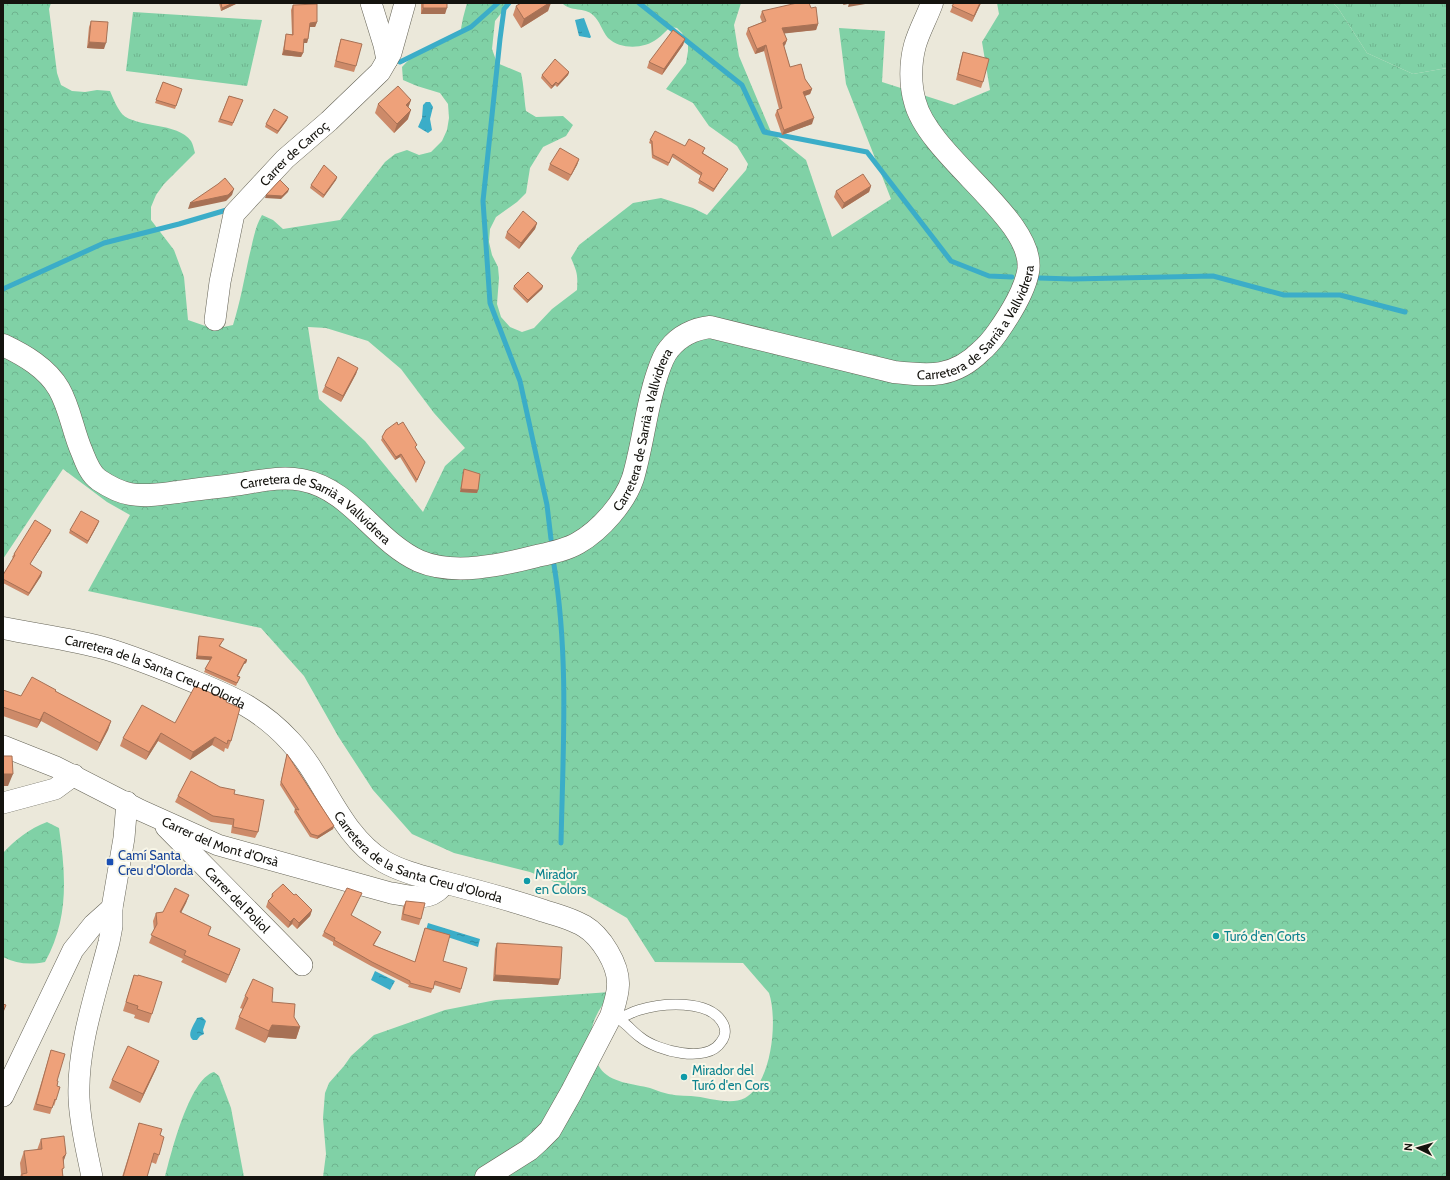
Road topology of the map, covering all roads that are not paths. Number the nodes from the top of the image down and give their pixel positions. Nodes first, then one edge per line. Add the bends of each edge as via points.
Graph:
1 (372, 3) edge
2 (406, 3) edge
3 (932, 3) edge
4 (387, 60) junction
5 (215, 320) dead end
6 (3, 345) edge
7 (3, 628) edge
8 (3, 746) edge
9 (74, 775) junction
10 (127, 802) junction
11 (3, 804) edge
12 (157, 817) junction
13 (445, 882) junction
14 (112, 908) junction
15 (302, 965) dead end
16 (615, 1017) junction
17 (3, 1096) edge
18 (92, 1177) edge
19 (486, 1177) edge

1 - 4 street
2 - 4 street, Carrer de Carroç
3 - 6 main road, Carretera de Sarrià a Vallvidrera via 912,60 911,75 915,102 922,120 933,137 1005,215 1020,236 1029,256 1028,272 1007,319 992,340 971,361 958,369 942,373 894,372 710,328 690,332 675,342 662,361 652,389 632,480 621,500 610,518 579,542 563,549 520,561 470,568 428,565 406,554 326,488 300,480 266,480 152,496 116,490 97,479 90,470 64,400 50,377 29,358
4 - 5 street, Carrer de Carroç via 380,72 291,154 234,214
7 - 13 main road, Carretera de la Santa Creu d'Olorda via 105,649 226,694 249,706 295,746 354,836 368,850 385,862 409,873
8 - 9 street, Carrer del Mont d'Orsà
9 - 10 street, Carrer del Mont d'Orsà
9 - 11 street via 55,789
10 - 12 street, Carrer del Mont d'Orsà
10 - 14 street via 124,838
12 - 13 street, Carrer del Mont d'Orsà via 218,845 391,893 428,897
12 - 15 street, Carrer del Poliol
13 - 16 main road, Carretera de la Santa Creu d'Olorda via 513,900 571,919 586,927 607,950 616,969 618,984
14 - 17 street via 93,925 73,950
14 - 18 street via 109,942 83,1046 80,1074 79,1099
16 - 16 lane via 658,1006 698,1006 716,1015 723,1022 724,1039 719,1046 710,1051 683,1053 652,1045
16 - 19 main road, Carretera de la Santa Creu d'Olorda via 550,1130 528,1150

